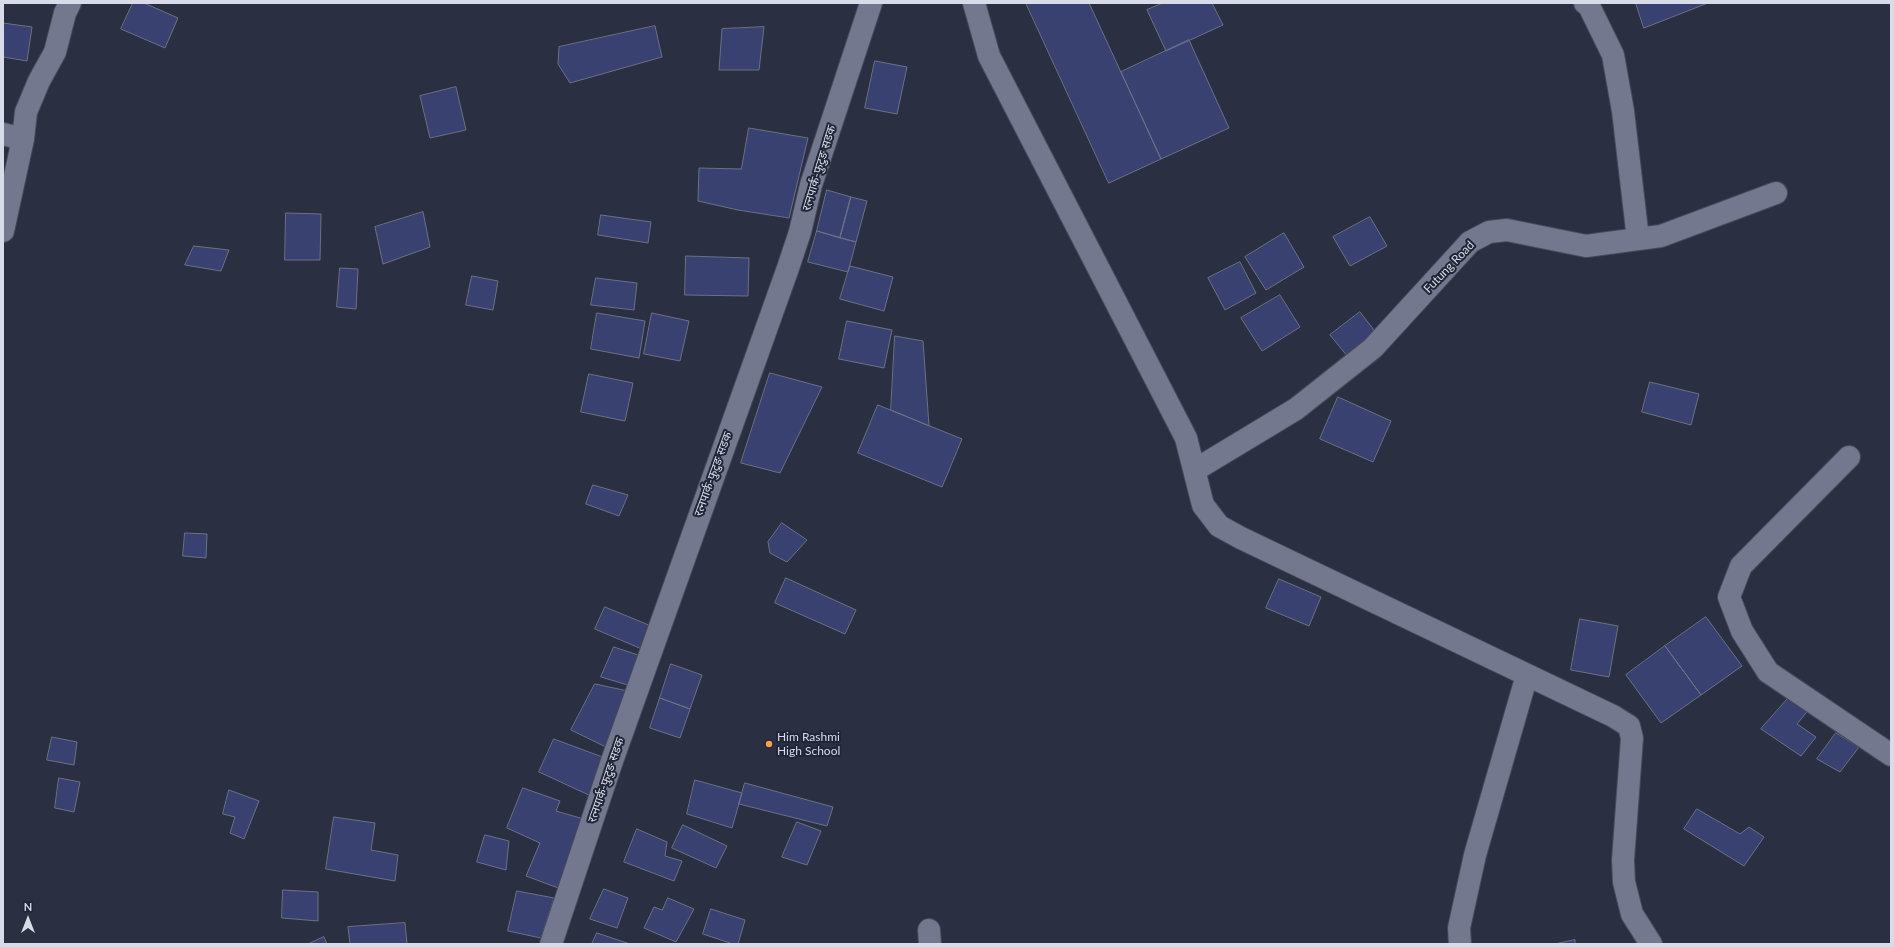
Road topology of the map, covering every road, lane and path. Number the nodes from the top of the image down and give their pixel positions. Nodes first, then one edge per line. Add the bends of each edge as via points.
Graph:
1 (70, 3) edge
2 (871, 3) edge
3 (974, 3) edge
4 (1585, 3) edge
5 (13, 137) edge
6 (1776, 193) dead end
7 (3, 231) edge
8 (1638, 239) junction
9 (1849, 457) dead end
10 (1195, 470) junction
11 (1527, 675) junction
12 (1891, 756) edge
13 (551, 944) edge
14 (1460, 944) edge
15 (1651, 944) edge

1 - 5 street via 55,52
2 - 13 street, रत्नपार्क-फुटुङ सडक via 811,185 788,268 612,760
3 - 10 street via 989,56 1186,438
4 - 8 street via 1589,6 1614,55
5 - 7 street
6 - 8 street, Futung Road via 1661,236
8 - 10 street, Futung Road via 1586,246 1507,230 1489,232 1470,242 1373,348 1296,409
9 - 12 street via 1741,566 1729,597 1742,631 1768,672
10 - 11 street via 1203,505 1219,526
11 - 14 street via 1475,854 1459,928
11 - 15 street via 1614,716 1629,726 1632,738 1624,882 1632,914

